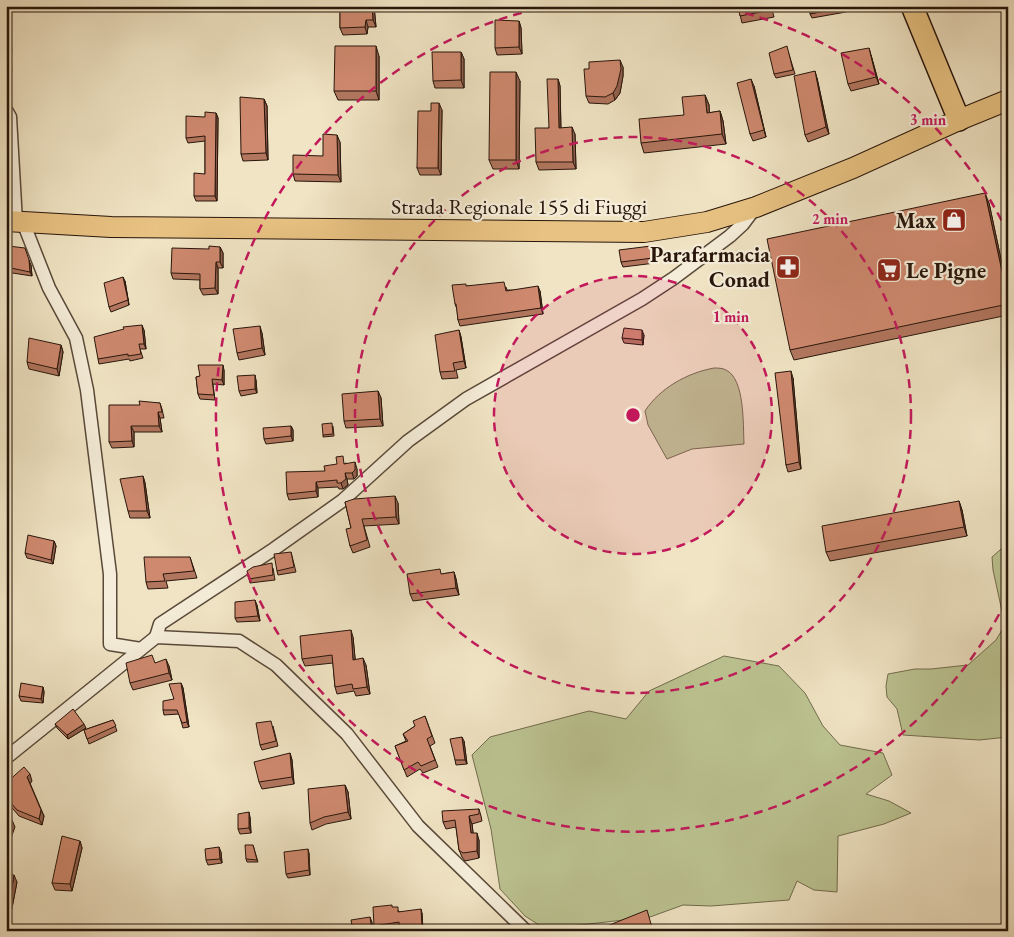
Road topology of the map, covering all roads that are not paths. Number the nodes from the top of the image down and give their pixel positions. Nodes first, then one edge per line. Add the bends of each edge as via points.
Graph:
1 (912, 6) edge
2 (1008, 100) edge
3 (6, 110) edge
4 (959, 120) junction
5 (756, 207) junction
6 (15, 222) edge
7 (156, 637) junction
8 (141, 649) junction
9 (6, 758) edge
10 (526, 931) edge

1 - 4 highway
2 - 4 main road, Strada Regionale 155 di Fiuggi
3 - 6 street via 10,117
4 - 5 main road, Strada Regionale 155 di Fiuggi
5 - 6 main road, Strada Regionale 155 di Fiuggi via 707,222 644,232
5 - 7 street via 730,236 666,284 466,399 408,441 342,501 160,624
6 - 8 street via 76,338 89,396 110,574 110,644
7 - 8 street
7 - 10 street via 239,640 276,665 347,734 418,826
8 - 9 street

